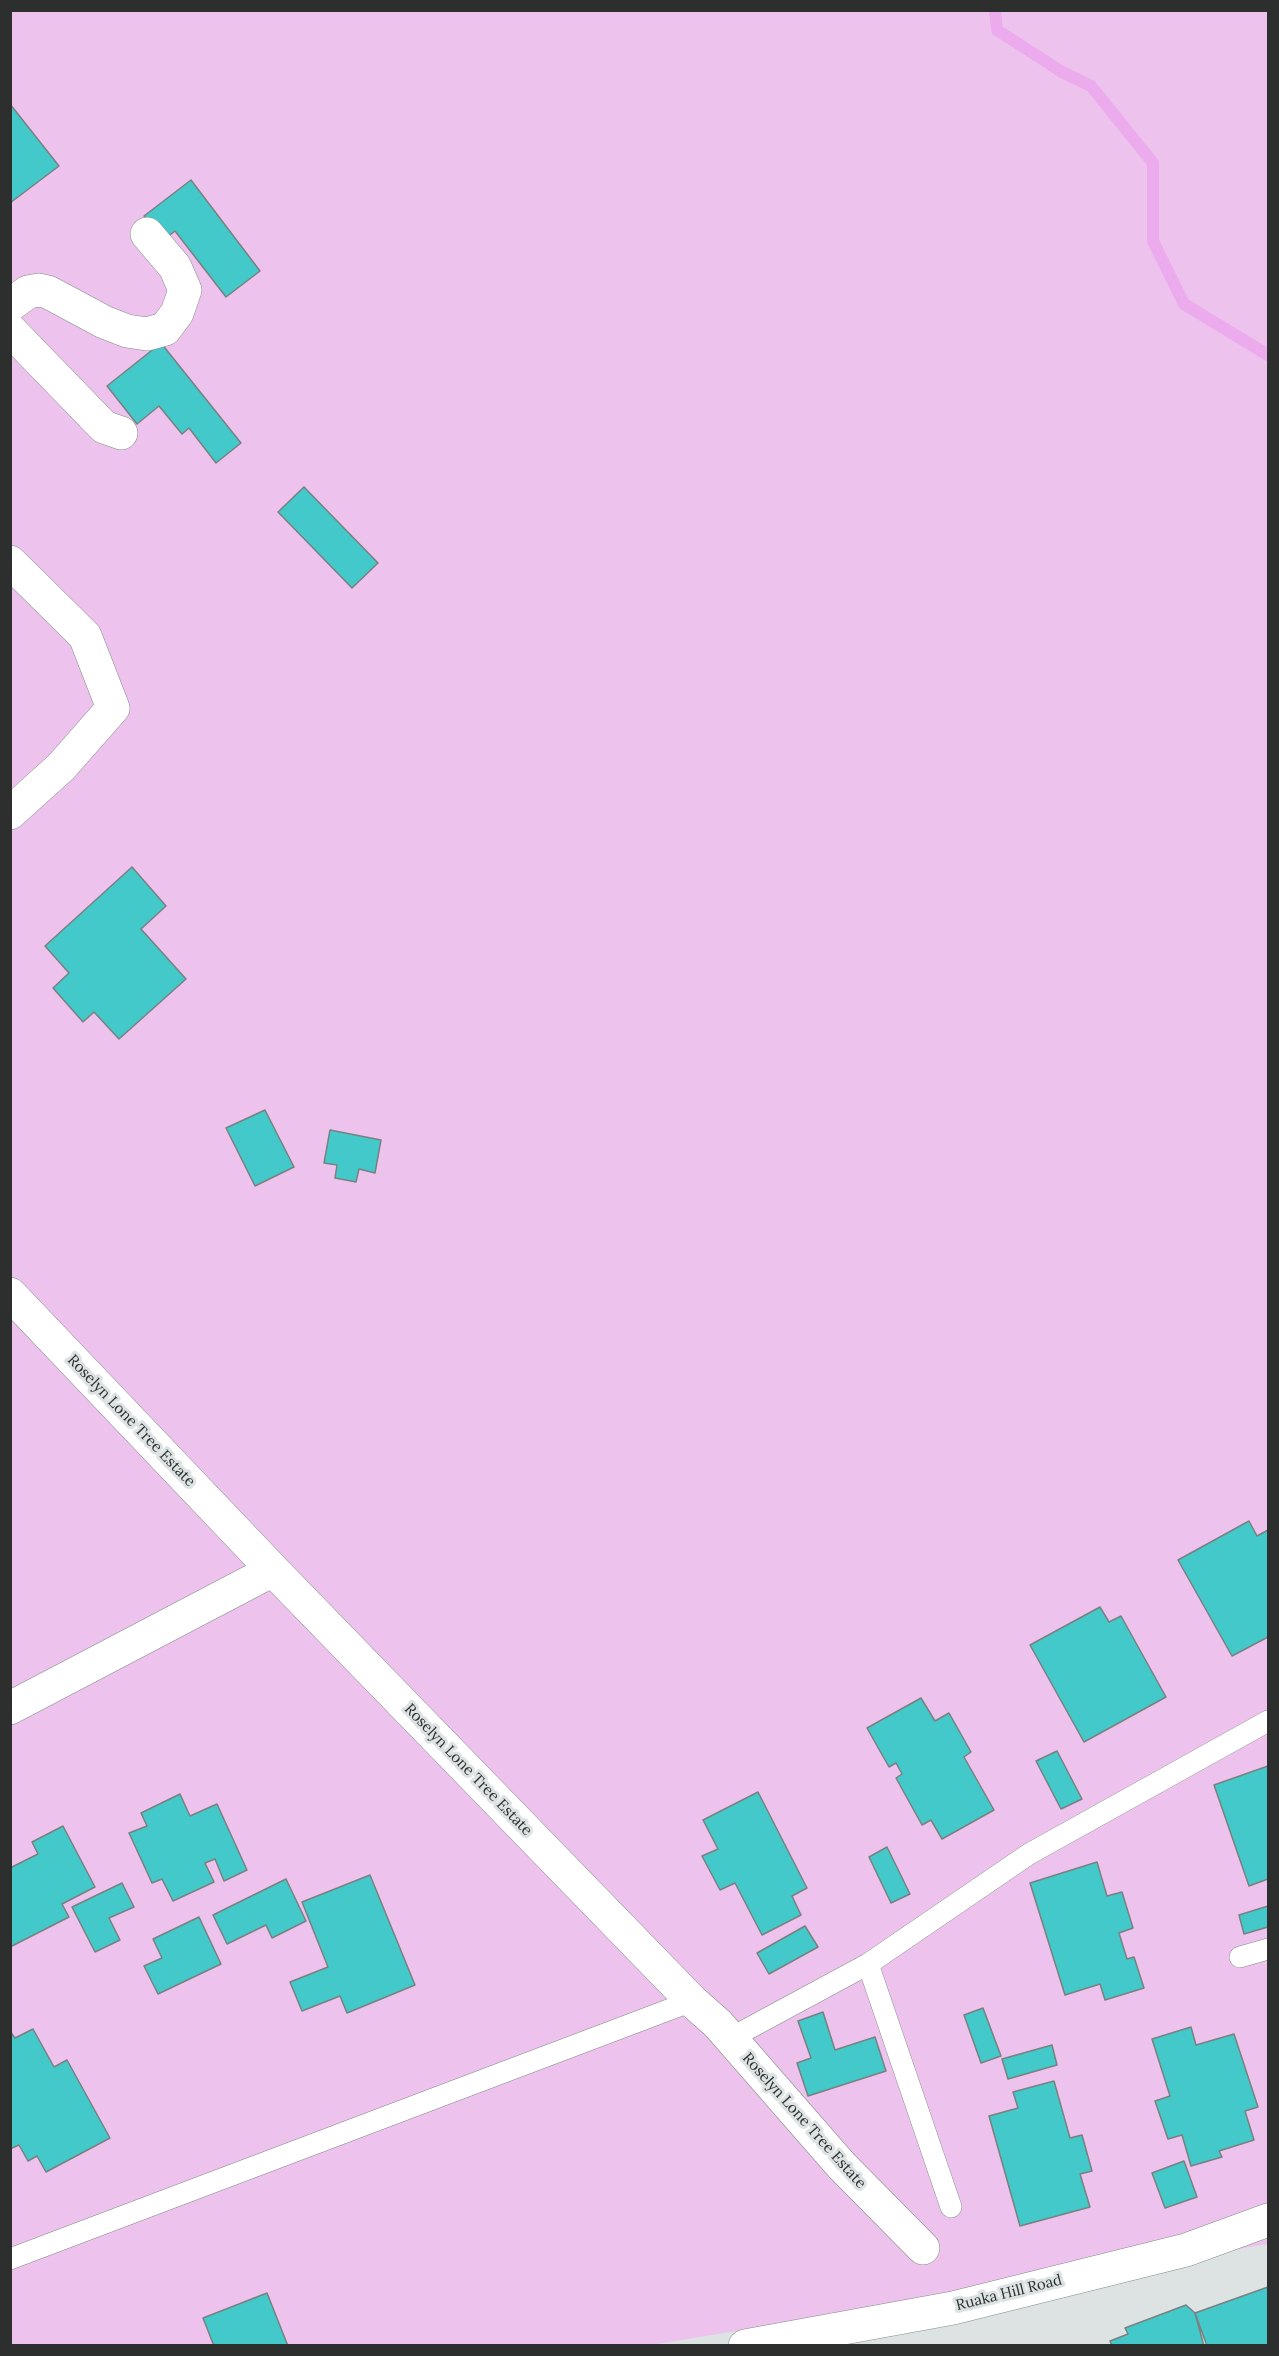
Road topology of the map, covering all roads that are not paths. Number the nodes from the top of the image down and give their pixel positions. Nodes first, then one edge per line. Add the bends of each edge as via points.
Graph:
1 (147, 234) dead end
2 (10, 305) edge
3 (10, 330) edge
4 (121, 433) dead end
5 (10, 562) edge
6 (10, 813) edge
7 (10, 1294) edge
8 (273, 1570) junction
9 (10, 1708) edge
10 (1269, 1721) edge
11 (1269, 1949) edge
12 (1240, 1957) dead end
13 (868, 1964) junction
14 (692, 2001) junction
15 (731, 2038) junction
16 (951, 2207) dead end
17 (1269, 2220) edge
18 (923, 2248) dead end
19 (10, 2259) edge
20 (745, 2346) edge

1 - 2 street via 175,267 185,290 177,313 165,329 147,334 127,331 39,290 28,292
3 - 4 street via 104,427
5 - 6 street via 85,636 112,708 61,767
7 - 8 street, Roselyn Lone Tree Estate
8 - 9 street
8 - 14 street, Roselyn Lone Tree Estate
10 - 13 lane via 1029,1854
11 - 12 lane
13 - 15 lane
13 - 16 lane
14 - 15 street, Roselyn Lone Tree Estate
14 - 19 lane
15 - 18 street, Roselyn Lone Tree Estate via 841,2165
17 - 20 street, Ruaka Hill Road via 1186,2250 953,2307

